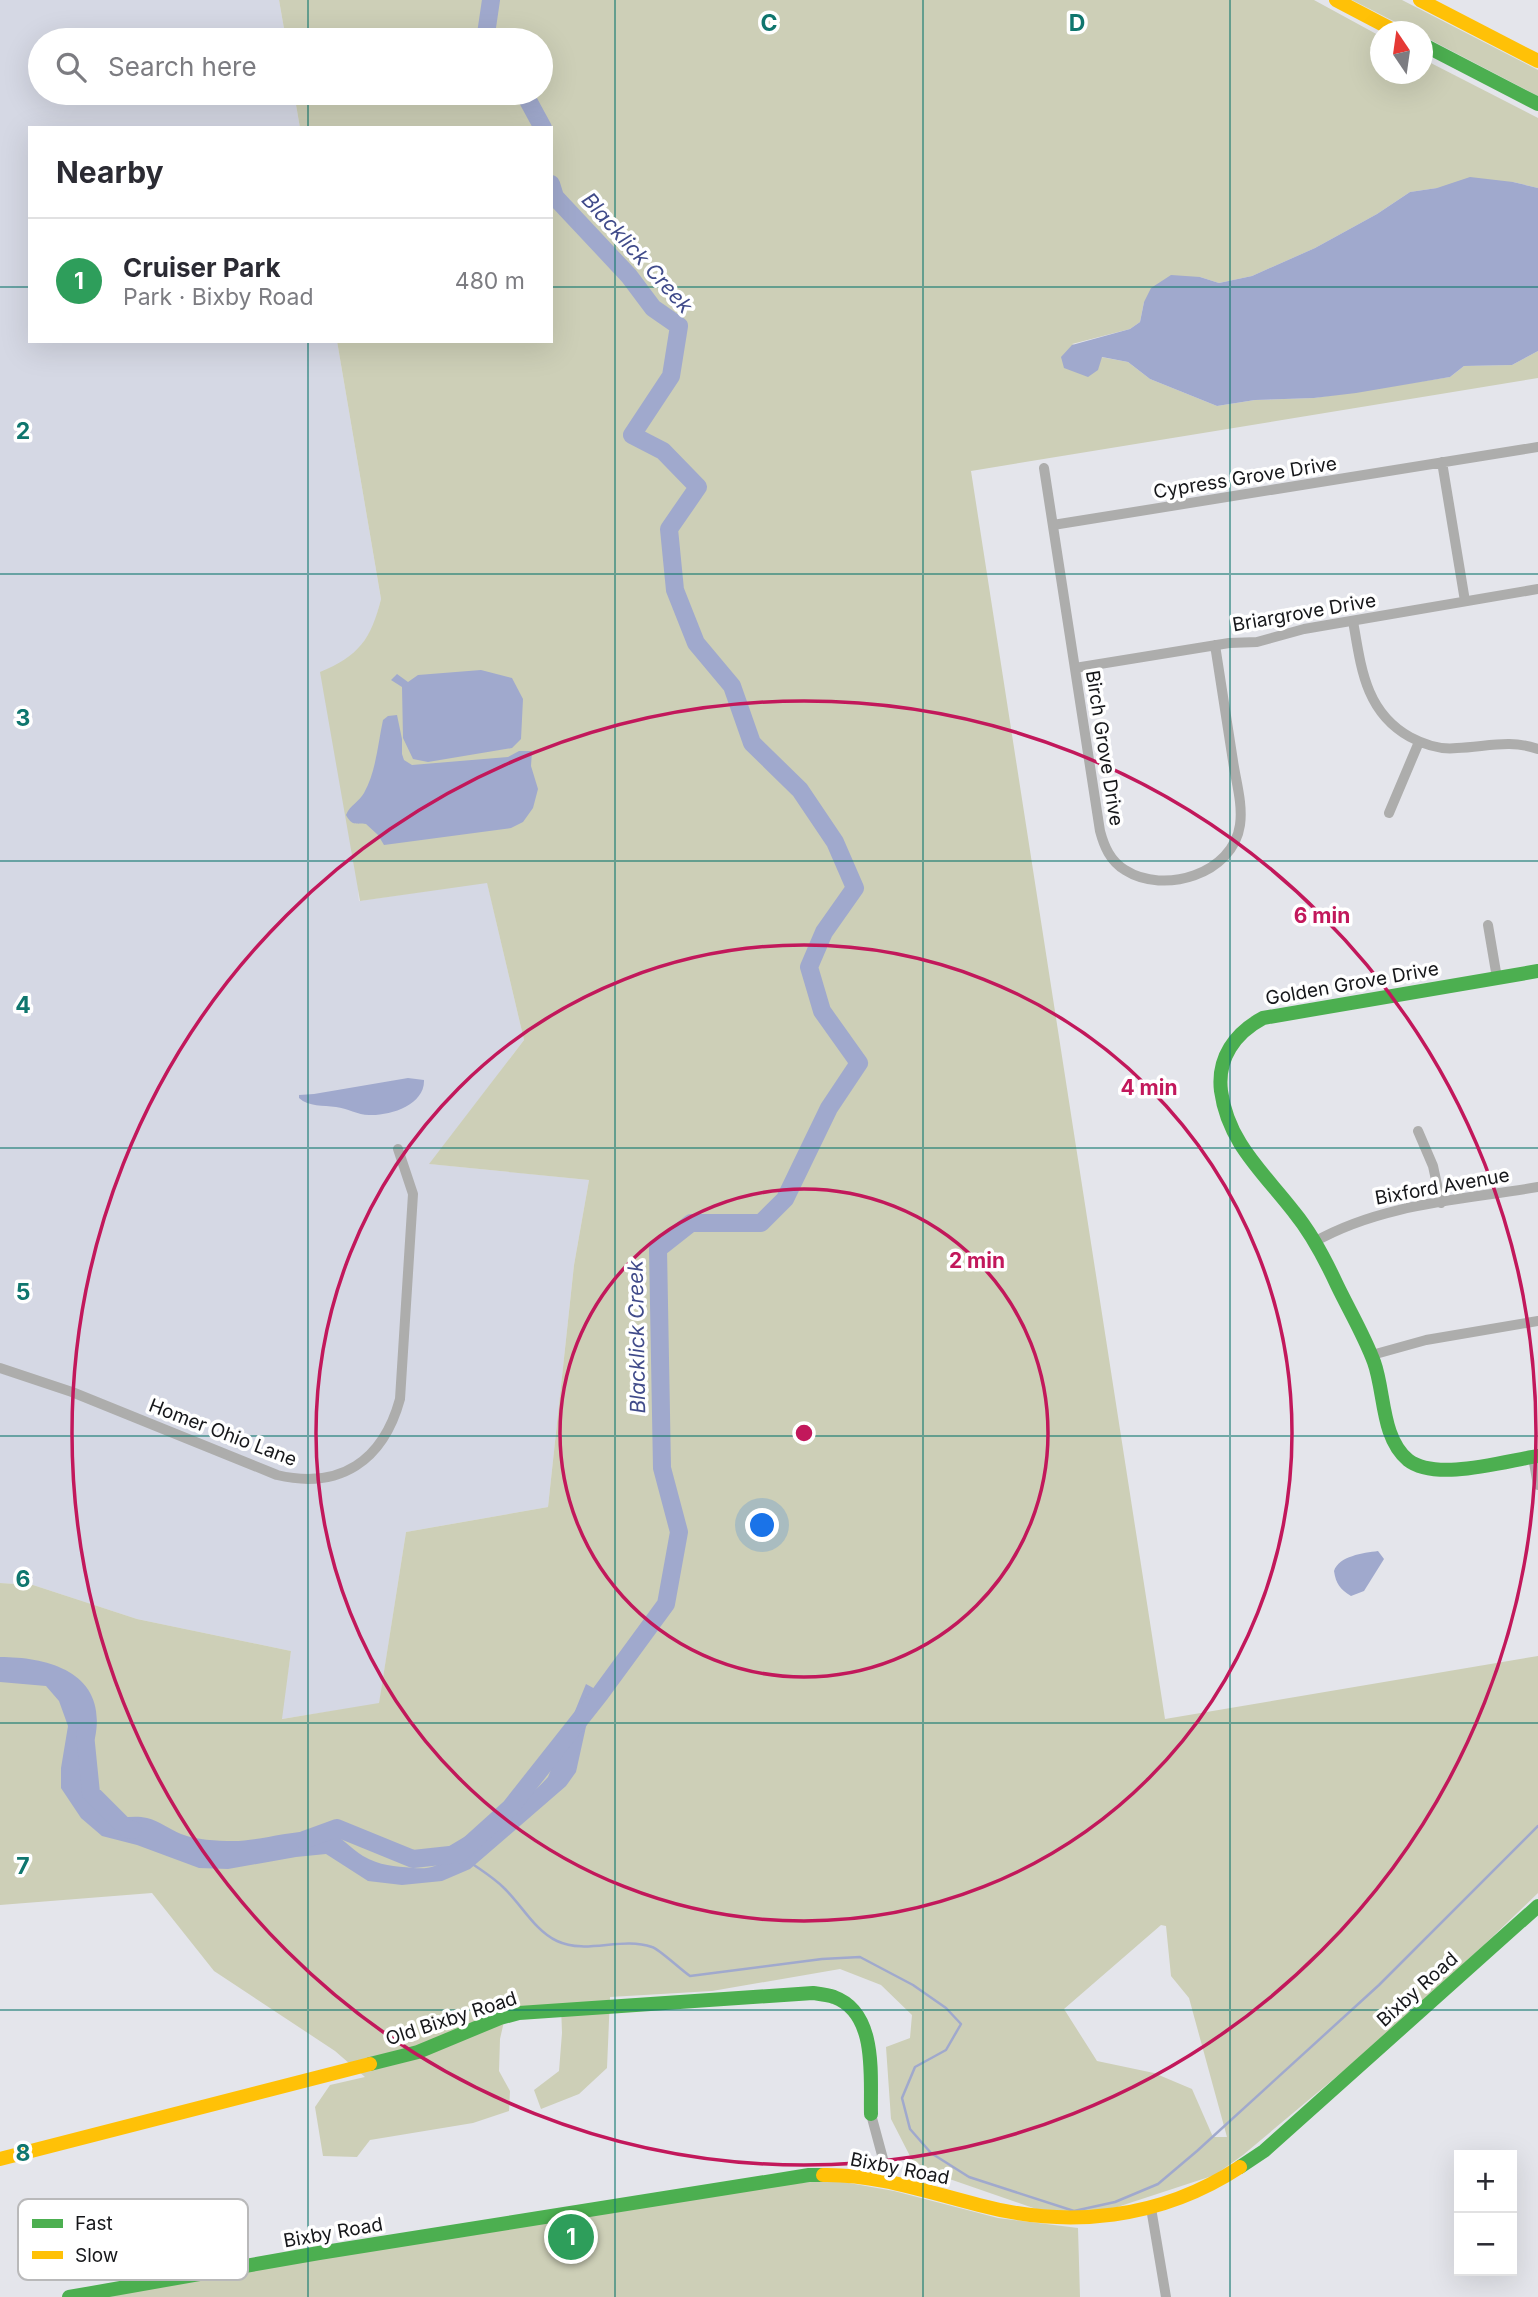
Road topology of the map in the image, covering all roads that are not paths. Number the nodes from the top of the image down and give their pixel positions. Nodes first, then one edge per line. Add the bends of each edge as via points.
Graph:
1 (1336, 0) edge
2 (1420, 0) edge
3 (1377, 21) edge
4 (1433, 49) edge
5 (1538, 61) edge
6 (1538, 104) edge
7 (1538, 447) edge
8 (1442, 463) junction
9 (1044, 468) dead end
10 (1053, 525) junction
11 (1538, 589) edge
12 (1465, 601) junction
13 (1353, 621) junction
14 (1215, 645) junction
15 (1075, 668) junction
16 (1419, 742) junction
17 (1538, 749) edge
18 (1389, 813) dead end
19 (1488, 925) dead end
20 (1538, 971) edge
21 (1497, 978) junction
22 (1418, 1131) dead end
23 (398, 1149) dead end
24 (1538, 1187) edge
25 (1441, 1203) junction
26 (1314, 1242) junction
27 (1538, 1321) edge
28 (1372, 1355) junction
29 (0, 1368) edge
30 (1536, 1456) edge
31 (1538, 1485) edge
32 (1538, 1906) edge
33 (871, 2116) joint
34 (0, 2160) edge
35 (889, 2181) junction
36 (1151, 2208) junction
37 (248, 2266) edge
38 (167, 2280) edge
39 (69, 2297) edge
40 (1166, 2297) edge

1 - 3 main road
2 - 5 main road
4 - 6 main road
7 - 8 street, Cypress Grove Drive
8 - 10 street, Cypress Grove Drive
8 - 12 street
9 - 10 street, Birch Grove Drive
10 - 15 street, Birch Grove Drive
11 - 12 street, Briargrove Drive
12 - 13 street, Briargrove Drive
13 - 14 street, Briargrove Drive via 1257,642
13 - 16 street via 1370,696 1387,720
14 - 15 street, Briargrove Drive
14 - 15 street, Birch Grove Drive via 1240,824 1229,853 1206,871 1192,875 1150,880 1122,869 1107,852
16 - 17 street via 1454,749 1502,743
16 - 18 street
19 - 21 street
20 - 21 main road, Golden Grove Drive
21 - 26 main road, Golden Grove Drive via 1263,1018 1245,1028 1229,1047 1222,1068 1222,1092 1231,1128 1259,1175 1290,1207
22 - 25 street via 1433,1166
23 - 29 street, Homer Ohio Lane via 413,1194 400,1399 394,1422 381,1443 341,1475 309,1480 277,1475 72,1392
24 - 25 street, Bixford Avenue
25 - 26 street, Bixford Avenue via 1368,1217
26 - 28 main road, Golden Grove Drive
27 - 28 street via 1413,1342
28 - 30 main road, Golden Grove Drive via 1390,1437 1415,1466 1435,1471
30 - 31 street
32 - 36 main road, Bixby Road via 1264,2151 1217,2182
33 - 34 main road, Old Bixby Road via 867,2039 859,2014 839,1997 814,1993 519,2013 418,2052
33 - 35 street, Old Bixby Road
35 - 36 main road, Bixby Road via 1042,2218 1104,2217
35 - 37 main road, Bixby Road via 828,2175 783,2178
36 - 40 street
38 - 39 main road, Bixby Road

